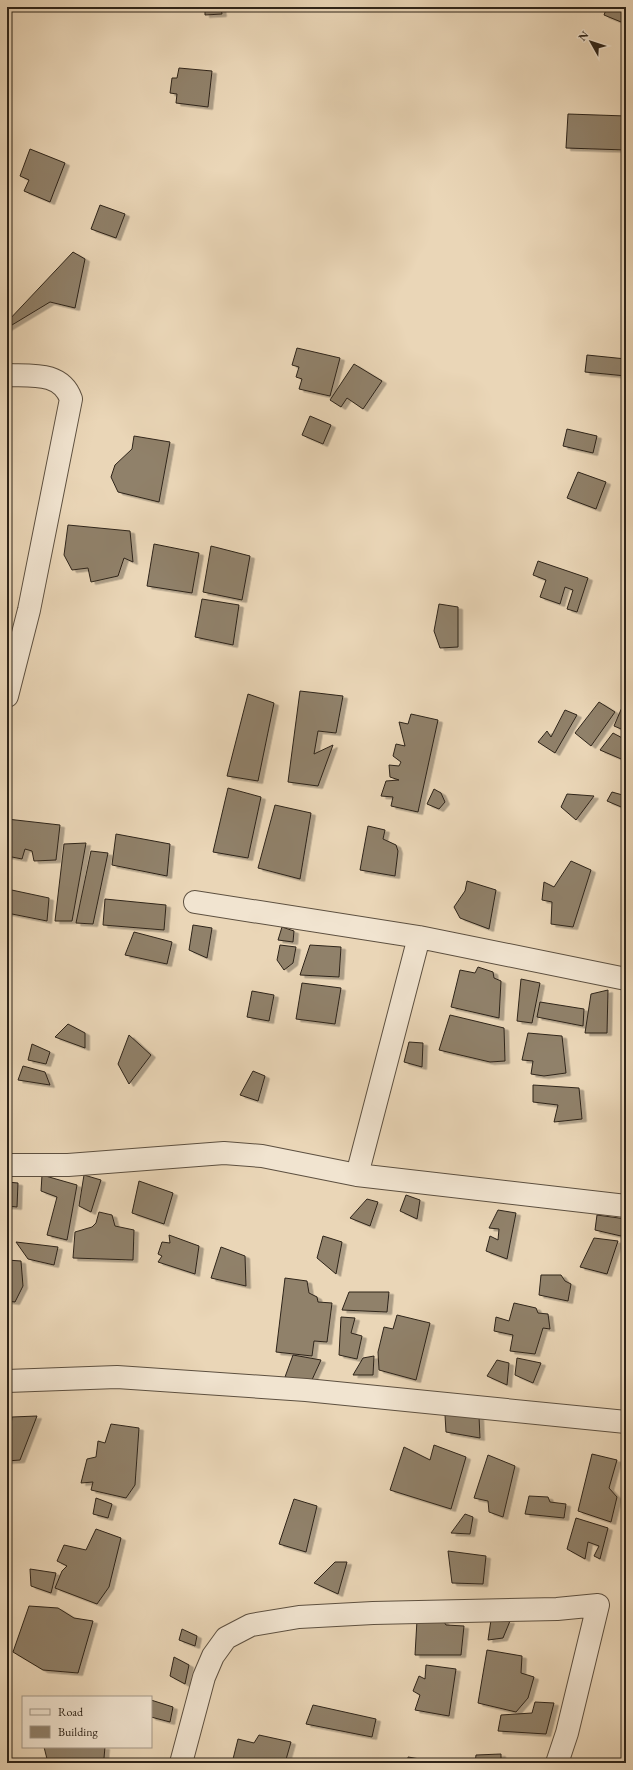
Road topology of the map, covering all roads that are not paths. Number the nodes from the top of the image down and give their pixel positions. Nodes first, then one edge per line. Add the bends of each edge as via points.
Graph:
1 (7, 375) edge
2 (7, 696) edge
3 (195, 902) dead end
4 (419, 937) junction
5 (626, 979) edge
6 (7, 1165) edge
7 (357, 1175) junction
8 (626, 1206) edge
9 (7, 1381) edge
10 (626, 1422) edge
11 (181, 1763) edge
12 (557, 1763) edge

1 - 2 street via 51,378 63,384 71,399 29,610
3 - 4 street
4 - 5 street
4 - 7 street
6 - 7 street via 68,1165 224,1153 262,1156
7 - 8 street
9 - 10 street via 117,1377 198,1382 314,1390
11 - 12 street via 204,1677 213,1656 226,1638 251,1625 299,1618 373,1613 557,1609 598,1605 567,1733

